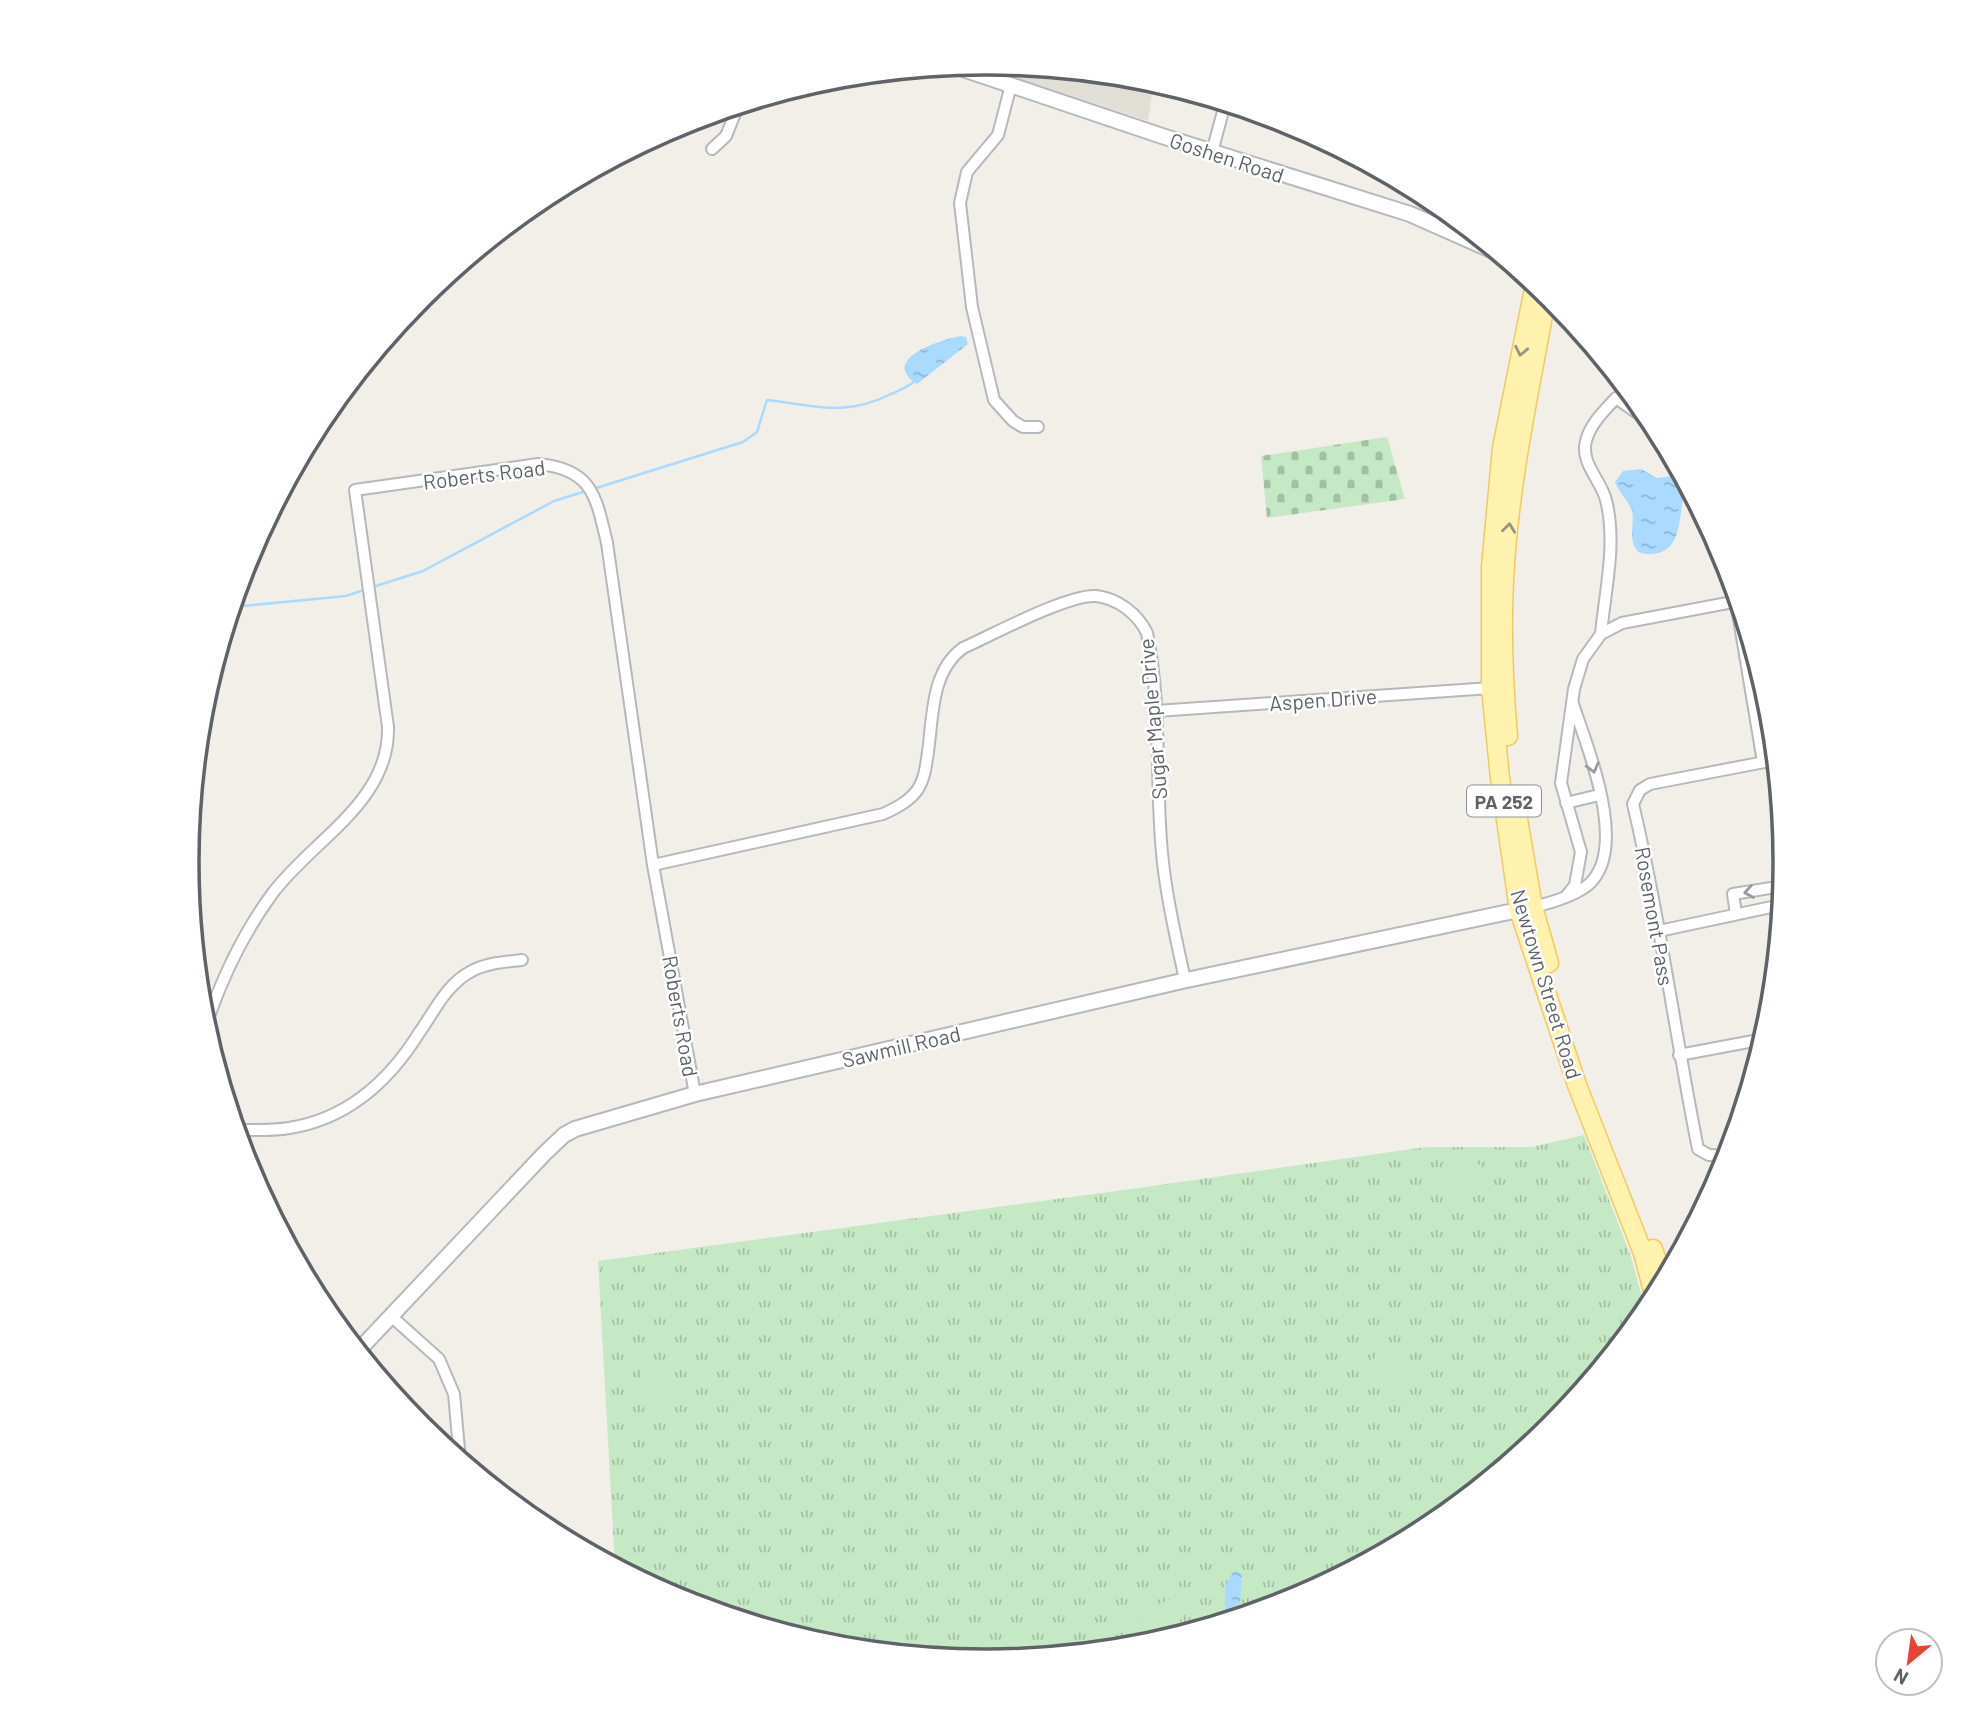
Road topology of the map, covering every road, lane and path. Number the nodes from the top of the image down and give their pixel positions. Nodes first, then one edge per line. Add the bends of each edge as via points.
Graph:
1 (982, 75) edge
2 (1011, 85) junction
3 (1223, 112) edge
4 (734, 117) edge
5 (712, 149) dead end
6 (1212, 152) junction
7 (1466, 239) edge
8 (1533, 296) edge
9 (1544, 307) edge
10 (1627, 406) edge
11 (1038, 427) dead end
12 (1506, 487) junction
13 (1729, 603) edge
14 (1601, 634) junction
15 (1747, 664) edge
16 (1491, 688) junction
17 (1573, 703) junction
18 (1156, 711) junction
19 (1767, 761) edge
20 (1763, 762) junction
21 (1599, 795) junction
22 (1566, 803) junction
23 (653, 865) junction
24 (1773, 888) edge
25 (1567, 895) junction
26 (1772, 907) edge
27 (1526, 908) junction
28 (1736, 914) junction
29 (1659, 931) junction
30 (522, 960) dead end
31 (1185, 980) junction
32 (213, 1008) edge
33 (1752, 1041) edge
34 (1679, 1055) junction
35 (695, 1094) junction
36 (246, 1130) edge
37 (1716, 1155) edge
38 (1659, 1270) edge
39 (1651, 1283) edge
40 (391, 1315) junction
41 (363, 1345) edge
42 (459, 1446) edge

1 - 2 street, Goshen Road
2 - 6 street, Goshen Road
2 - 11 street via 998,135 967,172 960,203 972,307 994,400 1013,421 1023,427
3 - 6 street
4 - 5 street via 726,136
6 - 7 street, Goshen Road via 1410,214
8 -> 12 main road, Newtown Street Road / PA 252 via 1504,437
9 - 12 main road, Newtown Street Road / PA 252
10 - 14 street via 1616,398 1586,441 1585,459 1606,499 1612,545
12 - 16 main road, Newtown Street Road / PA 252 via 1491,567
27 -> 12 main road, Newtown Street Road / PA 252 via 1503,679
13 - 14 street via 1622,623
14 - 17 street via 1583,659
15 - 20 street
16 - 18 street, Aspen Drive
16 - 27 main road, Newtown Street Road / PA 252 via 1500,779
17 -> 21 street
17 - 22 street via 1562,783
18 - 23 street, Sugar Maple Drive via 1142,622 1106,599 1070,599 953,656 939,684 925,773 918,788 897,808
18 - 31 street, Sugar Maple Drive via 1162,853
19 - 20 street, Rosemont Pass
20 - 29 street, Rosemont Pass via 1650,784 1640,790 1633,804
21 - 22 street
21 - 25 street via 1606,838 1604,857 1588,885
22 - 25 street via 1581,852 1575,885
23 - 32 street, Roberts Road via 597,498 577,475 558,466 538,464 355,490 388,727 386,755 363,800 298,863 257,916 233,955
23 - 35 street, Roberts Road
24 -> 28 street via 1733,894
25 - 27 street
26 - 28 street
27 - 31 street, Sawmill Road
27 - 38 main road, Newtown Street Road / PA 252
27 - 39 main road, Newtown Street Road / PA 252 via 1577,1085
28 - 29 street
29 - 34 street, Rosemont Pass
30 - 36 street via 485,965 458,979 396,1066 353,1104 289,1128
31 - 35 street, Sawmill Road
33 - 34 street
34 - 37 street, Rosemont Pass via 1698,1149
35 - 40 street, Sawmill Road via 564,1135
40 - 41 street, Sawmill Road
40 - 42 street via 439,1359 454,1394

